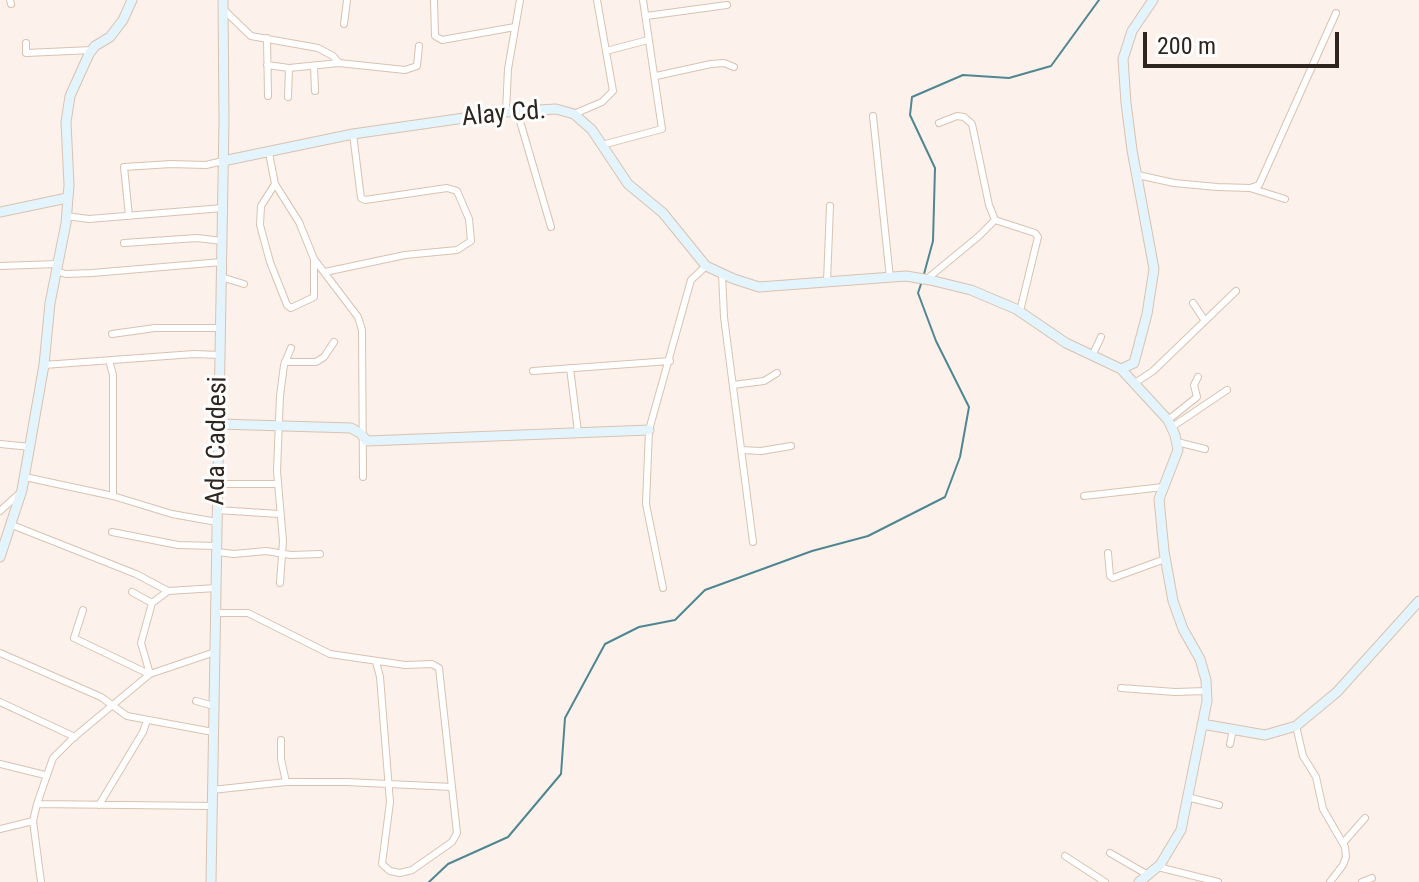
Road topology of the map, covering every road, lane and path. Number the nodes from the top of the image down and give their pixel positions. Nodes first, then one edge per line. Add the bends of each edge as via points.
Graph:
1 (132, 0) edge
2 (347, 0) edge
3 (434, 0) edge
4 (520, 0) edge
5 (597, 0) edge
6 (643, 0) edge
7 (1153, 0) edge
8 (223, 4) edge
9 (727, 5) dead end
10 (1336, 13) dead end
11 (646, 16) junction
12 (344, 24) dead end
13 (515, 27) junction
14 (267, 38) junction
15 (648, 40) junction
16 (26, 43) dead end
17 (419, 46) dead end
18 (92, 50) junction
19 (606, 51) junction
20 (339, 63) junction
21 (267, 65) junction
22 (314, 66) junction
23 (734, 67) dead end
24 (289, 68) junction
25 (656, 76) junction
26 (315, 91) dead end
27 (268, 96) dead end
28 (288, 97) dead end
29 (517, 111) junction
30 (506, 112) junction
31 (574, 114) junction
32 (873, 116) dead end
33 (939, 123) dead end
34 (353, 134) junction
35 (602, 145) junction
36 (269, 153) junction
37 (223, 161) junction
38 (1138, 175) junction
39 (275, 184) junction
40 (1250, 188) junction
41 (67, 198) junction
42 (1285, 199) dead end
43 (830, 206) dead end
44 (223, 208) junction
45 (0, 212) edge
46 (66, 216) junction
47 (129, 216) junction
48 (995, 220) junction
49 (551, 227) dead end
50 (222, 241) junction
51 (124, 243) dead end
52 (314, 259) junction
53 (222, 262) junction
54 (0, 266) edge
55 (706, 266) junction
56 (56, 267) junction
57 (325, 272) junction
58 (722, 274) junction
59 (221, 277) junction
60 (890, 278) junction
61 (928, 280) junction
62 (827, 282) junction
63 (244, 284) dead end
64 (1236, 291) dead end
65 (1193, 303) dead end
66 (1020, 311) junction
67 (1205, 321) junction
68 (220, 328) junction
69 (112, 334) dead end
70 (1101, 337) dead end
71 (334, 342) dead end
72 (291, 348) dead end
73 (1093, 354) junction
74 (220, 355) junction
75 (109, 360) junction
76 (670, 361) junction
77 (285, 362) junction
78 (44, 365) junction
79 (570, 368) junction
80 (1121, 369) junction
81 (533, 371) dead end
82 (777, 373) dead end
83 (1198, 377) dead end
84 (1135, 383) junction
85 (733, 385) junction
86 (1227, 390) dead end
87 (219, 424) junction
88 (1170, 424) junction
89 (280, 426) junction
90 (649, 430) junction
91 (578, 432) junction
92 (364, 436) junction
93 (1177, 442) junction
94 (0, 444) edge
95 (791, 446) dead end
96 (31, 447) junction
97 (1205, 449) dead end
98 (741, 450) junction
99 (25, 477) junction
100 (363, 477) dead end
101 (218, 484) junction
102 (278, 484) junction
103 (1163, 487) junction
104 (22, 490) junction
105 (113, 496) junction
106 (1084, 496) dead end
107 (217, 510) junction
108 (0, 511) edge
109 (279, 514) junction
110 (217, 522) junction
111 (12, 525) junction
112 (112, 532) dead end
113 (753, 542) dead end
114 (217, 549) junction
115 (280, 552) junction
116 (1108, 553) dead end
117 (320, 554) dead end
118 (0, 557) edge
119 (1165, 559) junction
120 (280, 583) dead end
121 (216, 588) junction
122 (663, 588) dead end
123 (168, 591) junction
124 (132, 592) dead end
125 (1419, 601) edge
126 (152, 603) junction
127 (83, 610) dead end
128 (215, 613) junction
129 (215, 652) junction
130 (0, 653) edge
131 (376, 662) junction
132 (150, 674) junction
133 (1121, 688) dead end
134 (1207, 691) junction
135 (196, 701) dead end
136 (0, 702) edge
137 (113, 706) junction
138 (214, 706) junction
139 (147, 720) junction
140 (1202, 724) junction
141 (1296, 726) junction
142 (1233, 729) junction
143 (213, 732) junction
144 (75, 737) junction
145 (281, 740) dead end
146 (1230, 744) dead end
147 (0, 764) edge
148 (45, 775) junction
149 (286, 782) junction
150 (388, 784) junction
151 (452, 787) junction
152 (212, 790) junction
153 (1187, 797) junction
154 (37, 804) junction
155 (99, 805) junction
156 (1219, 805) dead end
157 (212, 806) junction
158 (1365, 818) dead end
159 (33, 821) junction
160 (0, 829) edge
161 (1343, 843) junction
162 (1110, 853) dead end
163 (1065, 856) dead end
164 (1158, 867) junction
165 (1148, 875) junction
166 (1372, 878) dead end
167 (41, 882) edge
168 (211, 882) edge
169 (1105, 882) edge
170 (1139, 882) edge
171 (1218, 882) edge
172 (1330, 882) edge
173 (1362, 882) edge

1 - 18 street via 116,29
2 - 12 street
3 - 13 street via 435,36 442,40
4 - 13 street
5 - 19 street
6 - 11 street
7 - 38 street via 1132,31 1123,59
8 - 14 street via 251,36
8 - 37 street, Ada Caddesi
9 - 11 street
10 - 40 street via 1264,177
11 - 15 street
13 - 30 street
14 - 20 street via 318,48
14 - 21 street
15 - 19 street
15 - 25 street
16 - 18 street via 26,53
17 - 20 street via 417,66 405,70
18 - 41 street via 70,96
19 - 31 street via 613,91
20 - 22 street
21 - 24 street
21 - 27 street
22 - 24 street
22 - 26 street
23 - 25 street via 711,64
24 - 28 street
25 - 35 street via 662,129
29 - 30 street, Alay Cd.
29 - 31 street, Alay Cd. via 556,109
29 - 49 street
30 - 34 street, Alay Cd.
31 - 35 street, Alay Cd.
32 - 60 street
33 - 48 street via 957,116 972,124
34 - 36 street, Alay Cd.
34 - 57 street via 361,198 457,191 469,219 471,241 457,250
35 - 55 street, Alay Cd. via 628,184 663,213
36 - 37 street, Alay Cd.
36 - 39 street
37 - 44 street, Ada Caddesi
37 - 47 street via 124,167
38 - 40 street
38 - 80 street via 1154,269 1134,363
39 - 52 street
39 - 52 street via 261,206 260,225 291,308 314,297
40 - 42 street
41 - 45 street
41 - 46 street
43 - 62 street
44 - 47 street
44 - 50 street, Ada Caddesi
46 - 47 street
46 - 56 street
48 - 61 street
48 - 66 street via 1038,237
50 - 51 street
50 - 53 street, Ada Caddesi
52 - 57 street
53 - 56 street via 66,274
53 - 59 street, Ada Caddesi
54 - 56 street
55 - 58 street, Alay Cd.
55 - 76 street via 691,280
56 - 78 street
57 - 92 street via 362,330
58 - 62 street, Alay Cd. via 759,287
58 - 85 street
59 - 63 street
59 - 68 street, Ada Caddesi
60 - 61 street, Alay Cd.
60 - 62 street, Alay Cd.
61 - 66 street, Alay Cd. via 971,290
64 - 67 street
65 - 67 street
66 - 73 street, Alay Cd. via 1066,343
67 - 84 street
68 - 69 street
68 - 74 street, Ada Caddesi
70 - 73 street
71 - 77 street via 316,362
72 - 77 street
73 - 80 street, Alay Cd.
74 - 75 street
74 - 87 street, Ada Caddesi
75 - 78 street
75 - 105 street
76 - 79 street
76 - 90 street
77 - 89 street
78 - 96 street
79 - 81 street
79 - 91 street
80 - 84 street, Alay Cd.
82 - 85 street via 764,381
83 - 88 street via 1197,397
84 - 88 street, Alay Cd.
85 - 98 street
86 - 88 street
87 - 89 street
87 - 101 street, Ada Caddesi
88 - 93 street
89 - 92 street via 351,428
89 - 102 street
90 - 91 street
90 - 122 street via 646,504
91 - 92 street via 402,441 367,441
92 - 100 street
93 - 97 street
93 - 103 street
94 - 96 street
95 - 98 street
96 - 99 street
98 - 113 street
99 - 104 street
99 - 105 street
101 - 102 street
101 - 107 street, Ada Caddesi
102 - 109 street
103 - 106 street
103 - 119 street via 1159,499
104 - 108 street
104 - 111 street
105 - 110 street
107 - 109 street
107 - 110 street, Ada Caddesi
109 - 115 street
110 - 114 street, Ada Caddesi
111 - 118 street
111 - 123 street
112 - 114 street
114 - 115 street
114 - 121 street, Ada Caddesi
115 - 117 street
115 - 120 street
116 - 119 street via 1113,578
119 - 134 street via 1173,601 1200,659
121 - 123 street
121 - 128 street, Ada Caddesi
123 - 126 street
124 - 126 street
125 - 141 street via 1337,692
126 - 132 street via 141,643
127 - 132 street via 74,638
128 - 129 street, Ada Caddesi
128 - 131 street via 248,613 330,654
129 - 132 street
129 - 138 street, Ada Caddesi
130 - 137 street
131 - 150 street
131 - 151 street via 439,668
132 - 137 street
133 - 134 street
134 - 140 street
135 - 138 street
136 - 144 street
137 - 139 street
137 - 144 street
138 - 143 street, Ada Caddesi
139 - 143 street
139 - 155 street
140 - 142 street
140 - 153 street
141 - 142 street via 1265,735
141 - 161 street via 1323,809
142 - 146 street
143 - 152 street, Ada Caddesi
144 - 148 street via 53,758
145 - 149 street
147 - 148 street
148 - 154 street
149 - 150 street
149 - 152 street
150 - 151 street
150 - 151 street via 382,864 400,873 452,842 457,833
152 - 157 street, Ada Caddesi
153 - 156 street
153 - 164 street via 1181,830
154 - 155 street
154 - 159 street
155 - 157 street
157 - 168 street, Ada Caddesi
158 - 161 street
159 - 160 street
159 - 167 street
161 - 172 street via 1346,857
162 - 165 street
163 - 169 street
164 - 165 street
164 - 171 street
165 - 170 street
166 - 173 street

